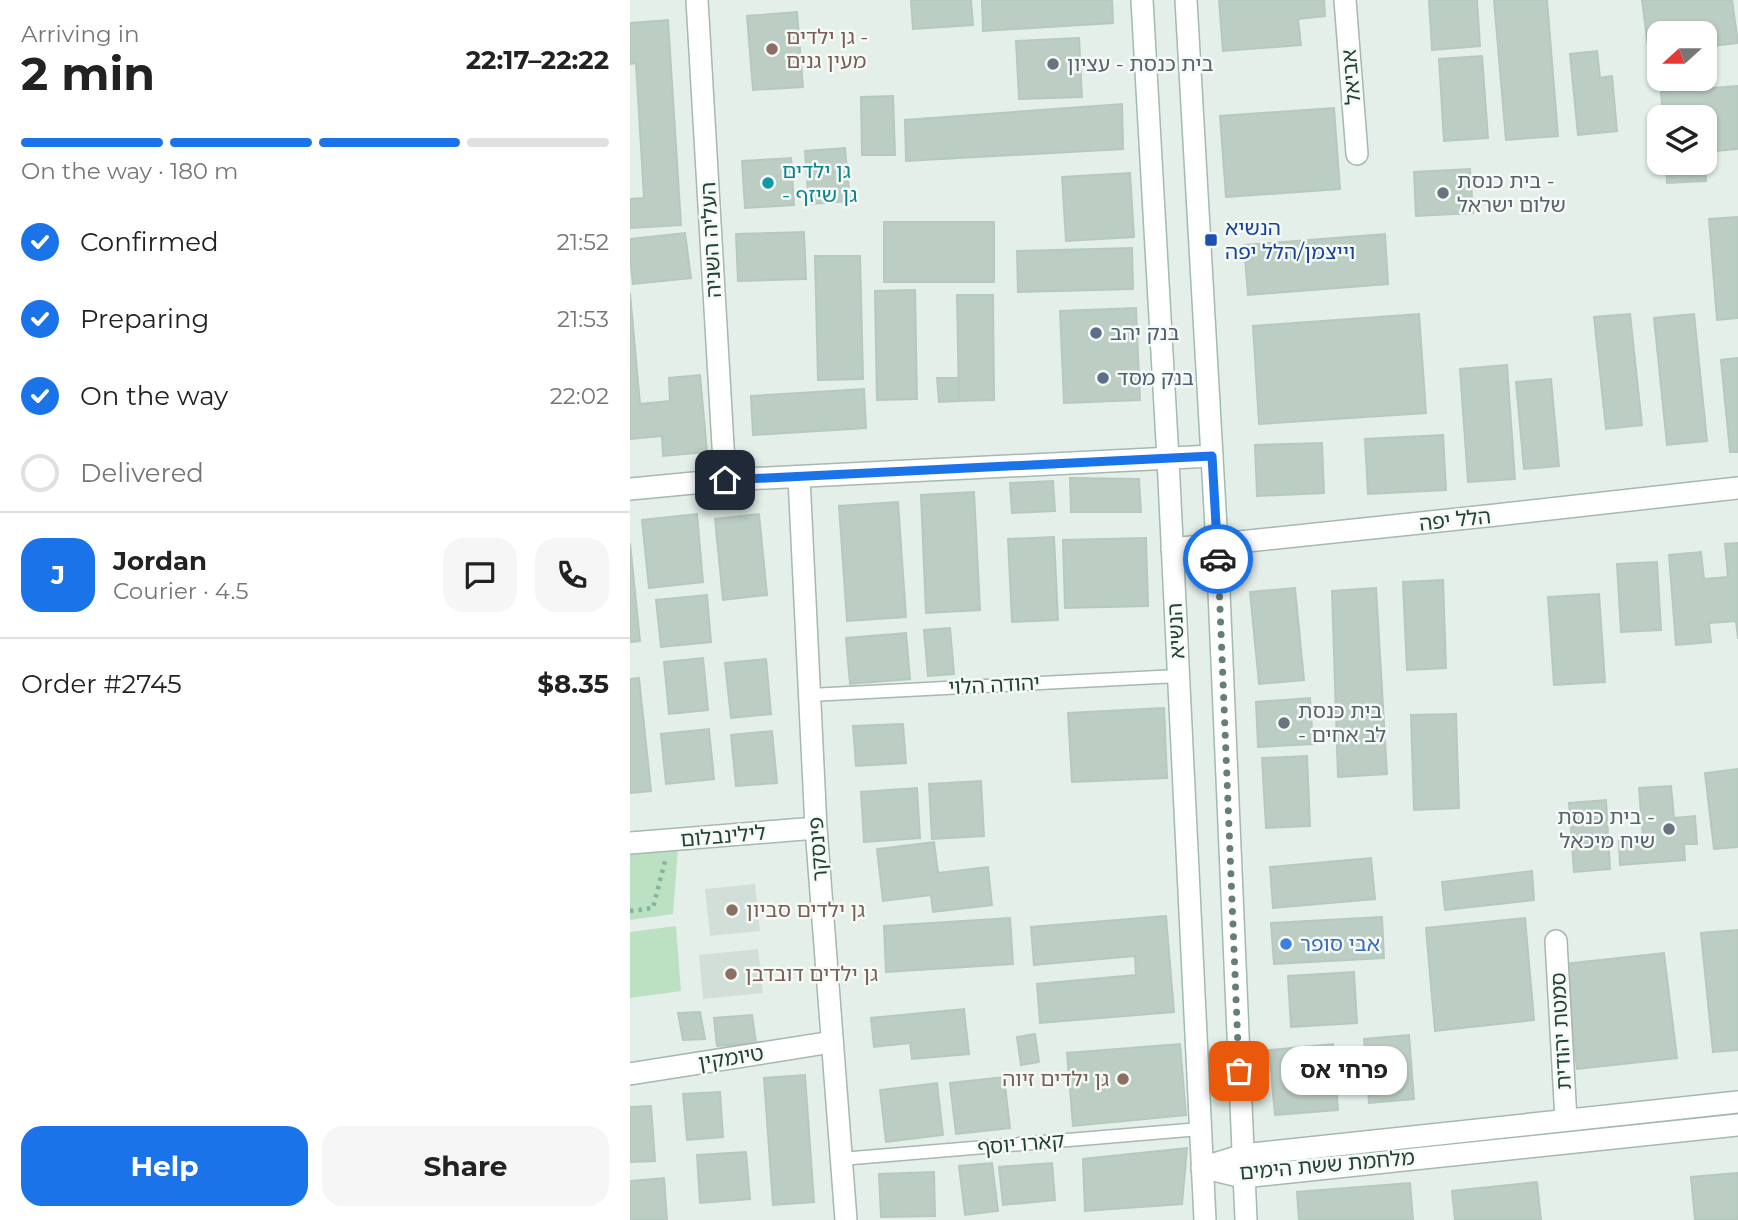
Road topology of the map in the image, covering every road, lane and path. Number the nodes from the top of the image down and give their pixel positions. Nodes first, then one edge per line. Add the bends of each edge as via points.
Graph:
1 (697, 0) edge
2 (1142, 0) edge
3 (1186, 0) edge
4 (1345, 0) edge
5 (1357, 154) dead end
6 (1212, 456) junction
7 (1168, 459) junction
8 (799, 477) junction
9 (725, 480) junction
10 (1738, 488) edge
11 (630, 489) edge
12 (1217, 545) junction
13 (1172, 549) junction
14 (1178, 676) junction
15 (810, 695) junction
16 (816, 828) junction
17 (670, 840) junction
18 (630, 843) edge
19 (630, 911) edge
20 (1556, 941) dead end
21 (832, 1042) junction
22 (630, 1074) edge
23 (1738, 1102) edge
24 (1566, 1120) junction
25 (1738, 1125) edge
26 (1200, 1129) junction
27 (1242, 1154) junction
28 (841, 1159) junction
29 (1202, 1168) junction
30 (1243, 1177) junction
31 (846, 1220) edge
32 (1205, 1220) edge
33 (1246, 1220) edge

1 - 9 street, העליה השניה
2 - 7 street, הנשיא
3 - 6 street
4 - 5 street, אביאל
6 - 7 street
6 - 12 street
7 - 8 street
7 - 13 street, הנשיא
8 - 9 street
8 - 15 street, פינסקר
9 - 11 street
10 - 12 street, הלל יפה
12 - 13 street, הלל יפה
12 - 27 street
13 - 14 street, הנשיא
14 - 15 lane, יהודה הלוי
14 - 26 street, הנשיא
15 - 16 street, פינסקר
16 - 17 street, לילינבלום
16 - 21 street, פינסקר
17 - 18 street, לילינבלום
17 - 19 path via 653,908
20 - 24 street, סמטת יהודית
21 - 22 street, טיומקין
21 - 28 street, פינסקר
23 - 24 street, מלחמת ששת הימים
24 - 27 street, מלחמת ששת הימים
25 - 30 street, מלחמת ששת הימים
26 - 28 lane, קארו יוסף
26 - 29 street, הנשיא
27 - 29 street, מלחמת ששת הימים
27 - 30 street
28 - 31 street, פינסקר
29 - 30 street, מלחמת ששת הימים
29 - 32 street, הנשיא
30 - 33 street

